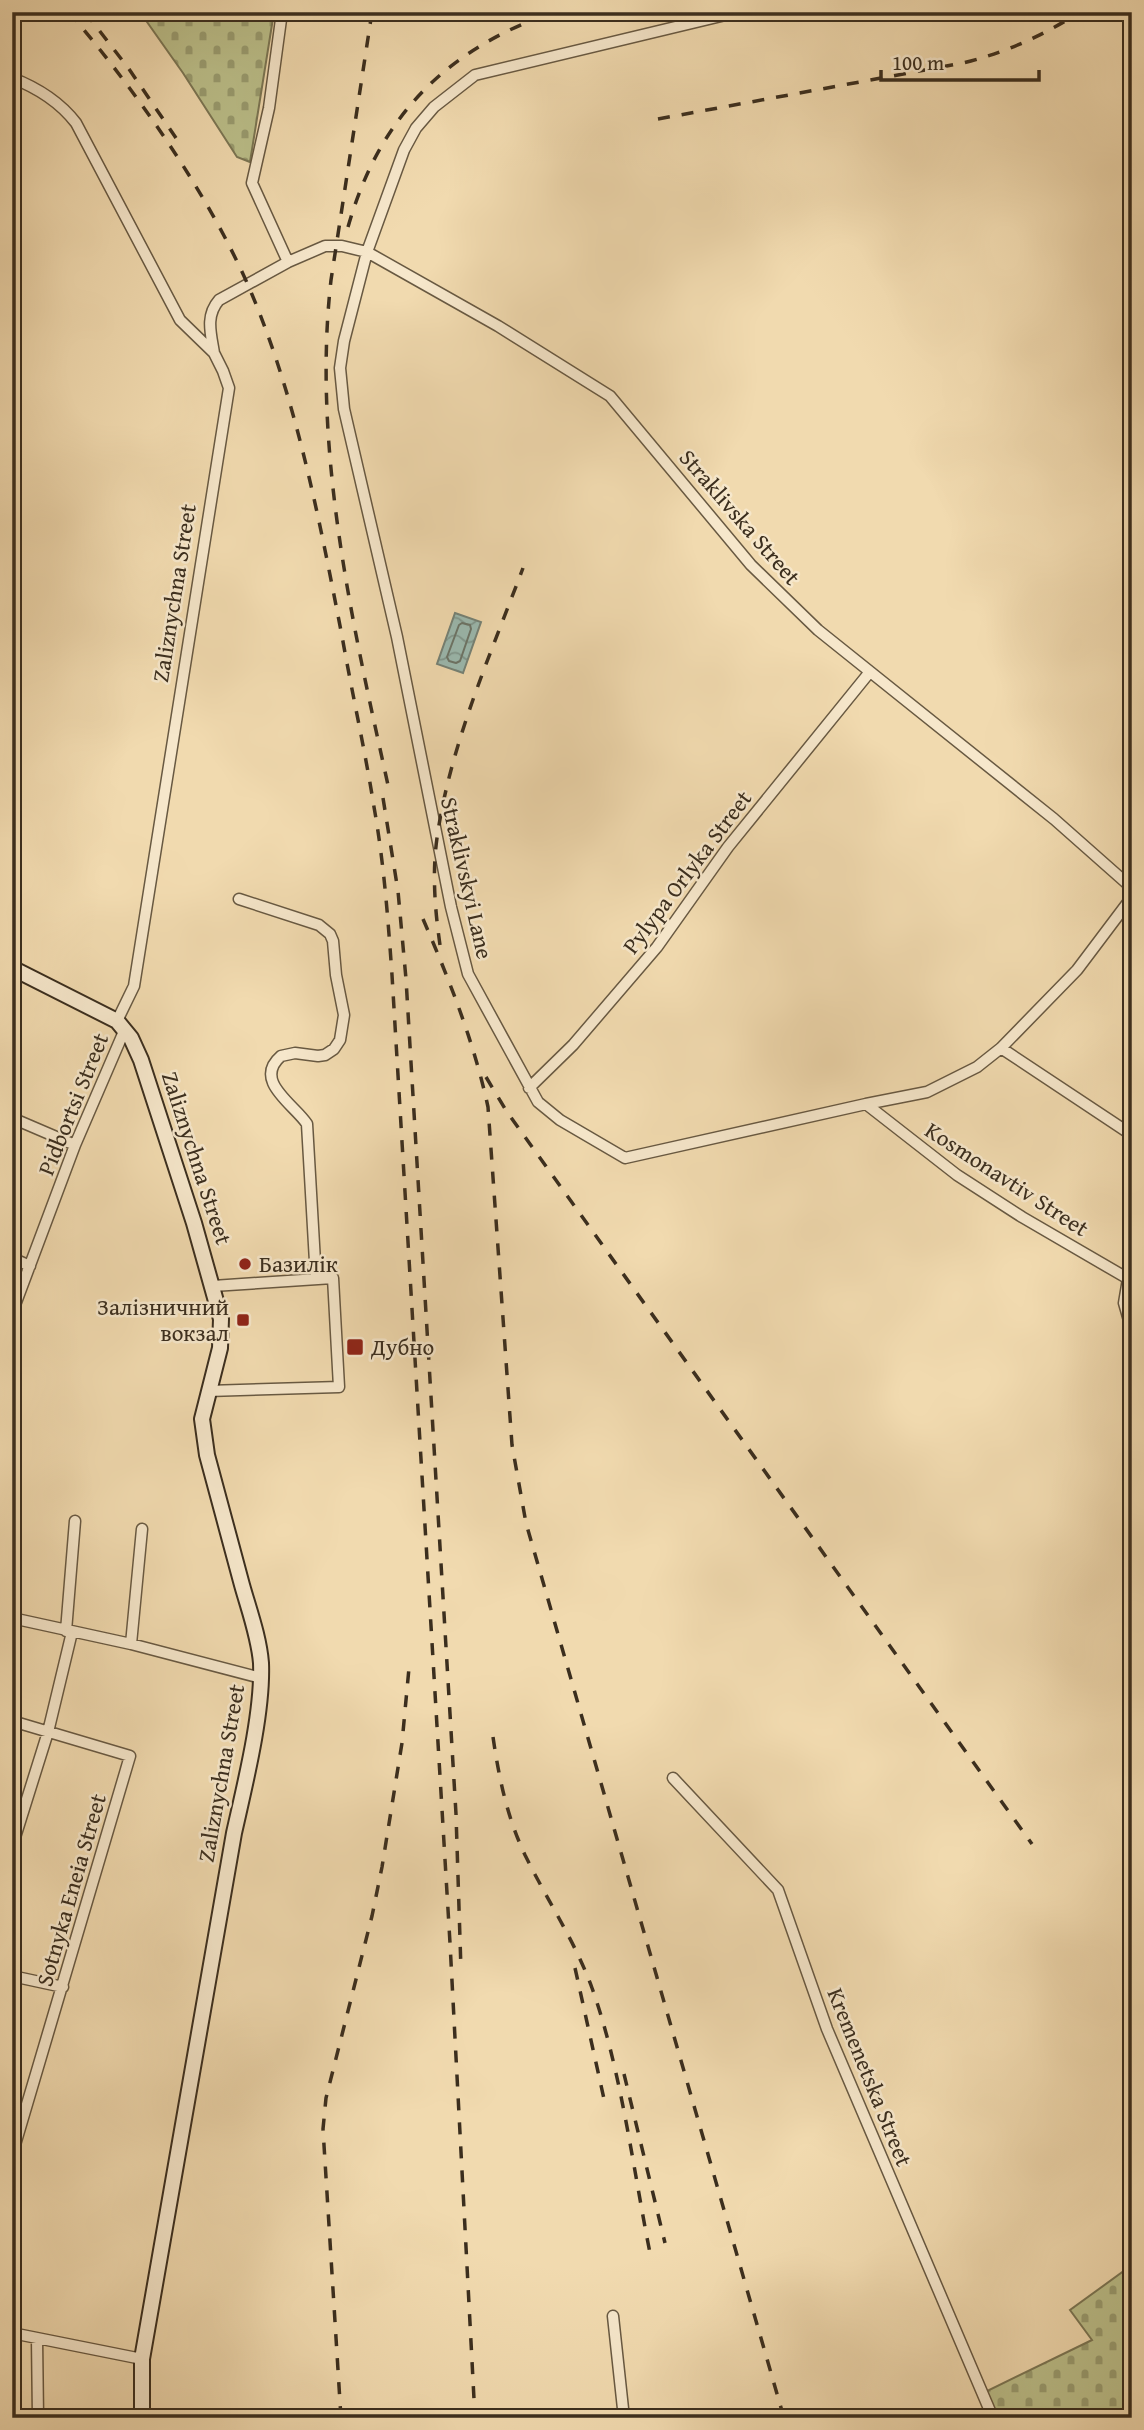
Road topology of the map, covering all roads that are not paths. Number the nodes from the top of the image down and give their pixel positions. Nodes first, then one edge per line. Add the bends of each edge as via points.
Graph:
1 (282, 12) edge
2 (738, 12) edge
3 (12, 78) edge
4 (367, 252) junction
5 (288, 262) junction
6 (214, 353) junction
7 (869, 673) junction
8 (1132, 888) edge
9 (1132, 897) edge
10 (240, 899) dead end
11 (12, 968) edge
12 (121, 1025) junction
13 (1002, 1048) junction
14 (529, 1088) junction
15 (866, 1104) junction
16 (12, 1118) edge
17 (1132, 1135) edge
18 (75, 1145) junction
19 (12, 1258) edge
20 (30, 1266) junction
21 (316, 1279) junction
22 (1130, 1280) edge
23 (213, 1286) junction
24 (12, 1313) edge
25 (1132, 1331) edge
26 (208, 1391) junction
27 (75, 1521) dead end
28 (142, 1529) dead end
29 (12, 1618) edge
30 (69, 1631) junction
31 (131, 1644) junction
32 (261, 1678) junction
33 (12, 1721) edge
34 (48, 1731) junction
35 (673, 1778) dead end
36 (12, 1847) edge
37 (12, 1976) edge
38 (63, 1987) junction
39 (12, 2155) edge
40 (613, 2316) dead end
41 (12, 2333) edge
42 (37, 2338) junction
43 (142, 2359) junction
44 (38, 2418) edge
45 (142, 2418) edge
46 (624, 2418) edge
47 (993, 2418) edge

1 - 5 street via 269,108 252,183
2 - 4 street, Straklivskyi Lane via 475,75 434,107 416,128
3 - 6 street via 49,96 68,112 180,320
4 - 5 street, Straklivska Street via 325,246
4 - 7 street, Straklivska Street via 610,396 751,565
4 - 14 street, Straklivskyi Lane via 341,356 349,438 397,637 468,974
5 - 6 street, Straklivska Street via 217,303 210,318
6 - 12 street, Zaliznychna Street via 229,388 226,417 134,986
7 - 8 street, Straklivska Street via 1054,819
7 - 14 street, Pylypa Orlyka Street via 728,847 657,947 573,1045
9 - 13 street, Straklivskyi Lane via 1077,970
10 - 21 street via 319,925 333,940 344,1015 340,1040 326,1055 281,1056 272,1069 278,1094 307,1124
11 - 12 main road
12 - 18 street, Pidbortsi Street
12 - 23 main road, Zaliznychna Street via 149,1080
13 - 15 street, Straklivskyi Lane via 977,1067 927,1092
13 - 17 street
14 - 15 street, Straklivskyi Lane via 560,1120 625,1158
15 - 22 street, Kosmonavtiv Street via 957,1175
16 - 18 street
18 - 20 street, Pidbortsi Street
19 - 20 street
20 - 24 street, Pidbortsi Street
21 - 23 street
21 - 26 street via 333,1278 339,1387
22 - 25 street via 1124,1303
23 - 26 main road, Zaliznychna Street via 222,1335
26 - 32 main road, Zaliznychna Street via 202,1419 207,1455 257,1643
27 - 30 street
28 - 31 street
29 - 30 street
30 - 31 street
30 - 34 street
31 - 32 street
32 - 43 main road, Zaliznychna Street
33 - 34 street
34 - 36 street
34 - 38 street, Sotnyka Eneia Street via 130,1756
35 - 47 street, Kremenetska Street via 778,1890 827,2029
37 - 38 street
38 - 39 street, Sotnyka Eneia Street
40 - 46 street
41 - 42 street
42 - 43 street
42 - 44 street
43 - 45 main road, Zaliznychna Street

